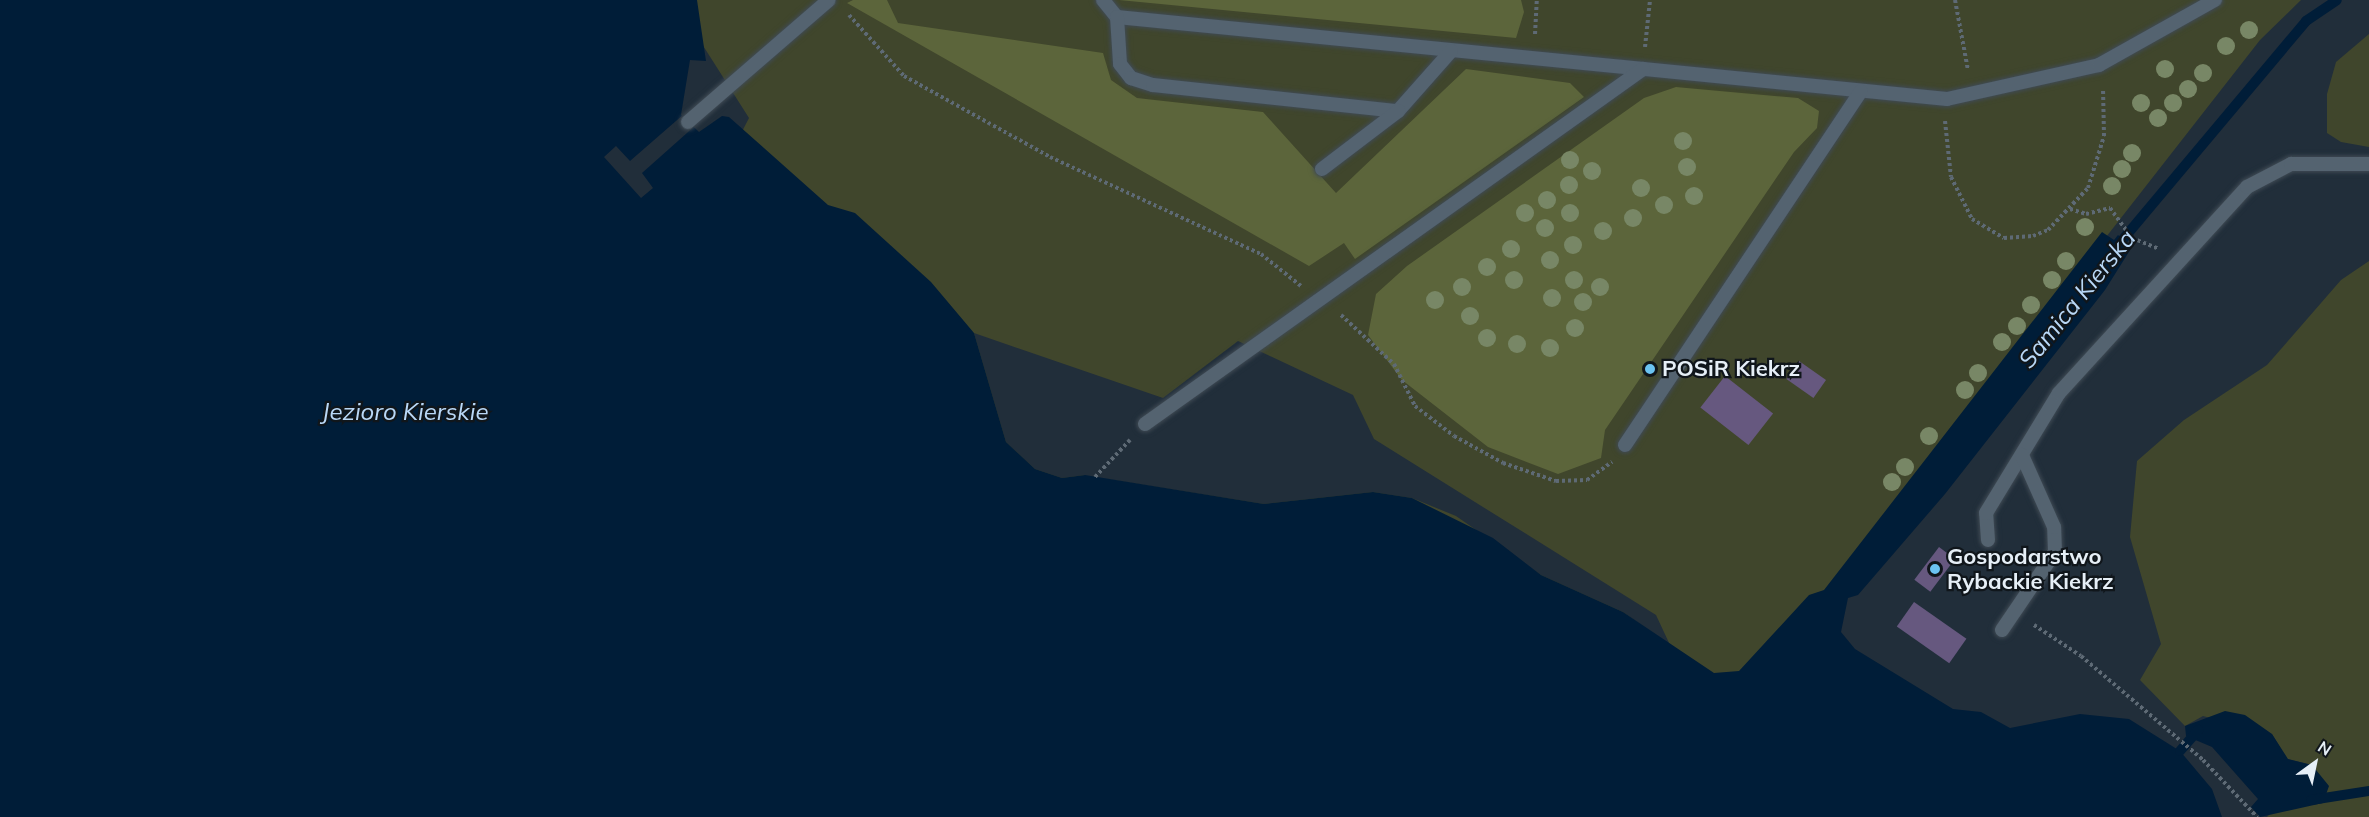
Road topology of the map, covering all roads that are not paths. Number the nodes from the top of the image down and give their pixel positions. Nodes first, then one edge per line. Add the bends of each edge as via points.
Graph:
1 (829, 0) edge
2 (1103, 0) edge
3 (2215, 0) edge
4 (1117, 17) junction
5 (1450, 51) junction
6 (1643, 69) junction
7 (1861, 91) junction
8 (1398, 111) junction
9 (687, 122) dead end
10 (2369, 164) edge
11 (1322, 169) dead end
12 (1145, 424) road end
13 (1625, 445) road end
14 (2022, 455) junction
15 (1988, 540) dead end
16 (2002, 630) dead end

1 - 9 lane
2 - 4 lane
3 - 7 lane via 2099,65 1947,99
4 - 5 lane
4 - 8 lane via 1120,64 1131,78 1154,85
5 - 6 lane
5 - 8 lane
6 - 7 lane
6 - 12 lane
7 - 13 lane
8 - 11 lane
10 - 14 lane via 2291,164 2247,187 2095,350 2059,393
14 - 15 lane via 1986,513
14 - 16 lane via 2056,539 2051,562

